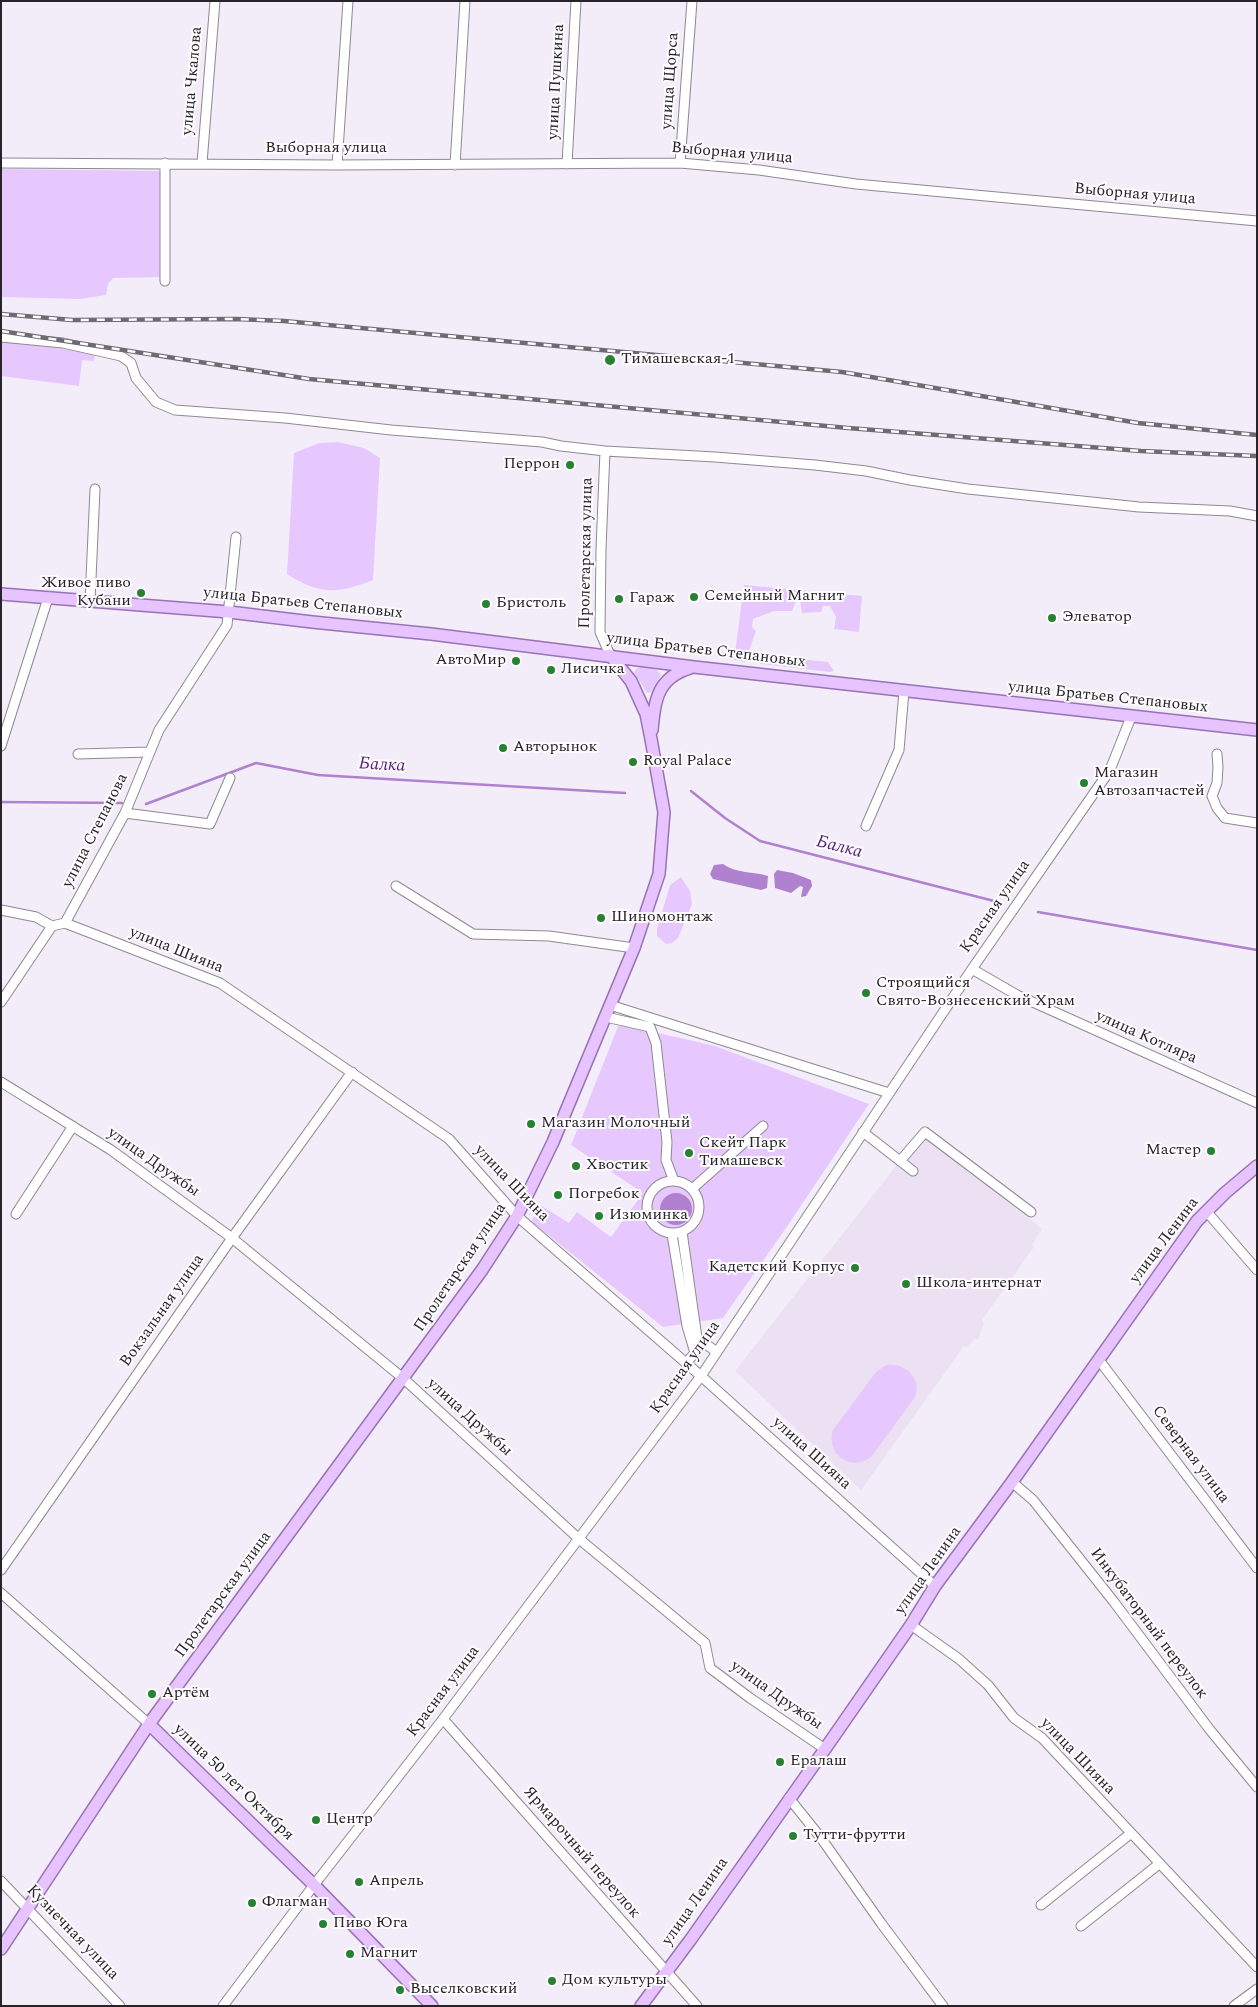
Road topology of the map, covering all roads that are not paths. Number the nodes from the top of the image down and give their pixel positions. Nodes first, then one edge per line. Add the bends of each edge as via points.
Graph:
1 (214, 1) edge
2 (348, 1) edge
3 (466, 1) edge
4 (576, 1) edge
5 (692, 1) edge
6 (680, 162) junction
7 (1, 163) edge
8 (165, 163) junction
9 (202, 163) junction
10 (567, 164) junction
11 (337, 165) junction
12 (456, 165) junction
13 (1257, 221) edge
14 (165, 281) dead end
15 (1, 338) edge
16 (605, 451) junction
17 (95, 489) dead end
18 (1257, 516) edge
19 (236, 537) dead end
20 (1, 594) edge
21 (48, 598) junction
22 (90, 601) junction
23 (229, 612) junction
24 (610, 655) junction
25 (694, 667) junction
26 (904, 691) junction
27 (1131, 717) junction
28 (1257, 730) edge
29 (651, 739) junction
30 (1, 746) edge
31 (150, 752) junction
32 (78, 754) dead end
33 (1217, 754) dead end
34 (230, 778) dead end
35 (125, 813) junction
36 (1257, 823) edge
37 (866, 826) dead end
38 (396, 886) dead end
39 (1, 910) edge
40 (65, 924) junction
41 (52, 926) junction
42 (634, 948) junction
43 (972, 969) junction
44 (1, 1002) edge
45 (610, 1005) junction
46 (606, 1017) junction
47 (352, 1072) junction
48 (1, 1082) edge
49 (889, 1093) junction
50 (1257, 1103) edge
51 (73, 1126) junction
52 (763, 1126) dead end
53 (863, 1132) junction
54 (900, 1161) junction
55 (1257, 1166) edge
56 (913, 1171) dead end
57 (674, 1180) junction
58 (692, 1189) junction
59 (1031, 1212) dead end
60 (1207, 1212) junction
61 (16, 1214) dead end
62 (517, 1216) junction
63 (677, 1233) junction
64 (232, 1238) junction
65 (1257, 1270) edge
66 (717, 1352) junction
67 (1099, 1360) junction
68 (686, 1363) junction
69 (701, 1376) junction
70 (404, 1379) junction
71 (1012, 1482) junction
72 (578, 1538) junction
73 (1257, 1568) edge
74 (1, 1570) edge
75 (935, 1586) junction
76 (1, 1593) edge
77 (911, 1625) junction
78 (443, 1719) junction
79 (150, 1724) junction
80 (826, 1749) junction
81 (1257, 1787) edge
82 (789, 1798) junction
83 (1130, 1834) junction
84 (1159, 1864) junction
85 (1, 1881) edge
86 (314, 1885) junction
87 (1041, 1905) dead end
88 (28, 1910) junction
89 (1081, 1926) dead end
90 (1, 1949) edge
91 (1257, 1968) edge
92 (666, 1972) junction
93 (1257, 1989) edge
94 (120, 2006) edge
95 (223, 2006) edge
96 (432, 2006) edge
97 (641, 2006) edge
98 (697, 2006) edge
99 (943, 2006) edge
100 (1234, 2006) edge

1 - 9 street, улица Чкалова
2 - 11 street
3 - 12 street
4 - 10 street, улица Пушкина
5 - 6 street, улица Щорса
6 - 10 street, Выборная улица
6 - 13 street, Выборная улица via 856,184
7 - 8 street, Выборная улица
8 - 9 street, Выборная улица
8 - 14 street
9 - 11 street, Выборная улица
10 - 12 street, Выборная улица
11 - 12 street, Выборная улица
15 - 16 street via 64,344 121,356 131,363 136,378 156,402 175,410 542,442
16 - 18 street via 815,465 968,489
16 - 24 street, Пролетарская улица via 600,632
17 - 22 street
19 - 23 street, улица Степанова
20 - 21 main road, улица Братьев Степановых
21 - 22 main road, улица Братьев Степановых
21 - 30 street
22 - 23 main road, улица Братьев Степановых
23 - 24 main road, улица Братьев Степановых
23 - 31 street, улица Степанова via 227,625 159,730
24 - 25 main road, улица Братьев Степановых
24 - 29 main road, Пролетарская улица via 631,681 646,714
25 - 26 main road, улица Братьев Степановых
25 - 29 main road via 677,672 661,688 654,705
26 - 27 main road, улица Братьев Степановых
26 - 37 street via 899,750
27 - 28 main road, улица Братьев Степановых
27 - 43 street, Красная улица via 1110,770
29 - 42 main road, Пролетарская улица via 664,812 662,853 654,894
31 - 32 street, улица Степанова
31 - 35 street, улица Степанова
33 - 36 street via 1217,783 1212,796 1217,808 1225,818
34 - 35 street via 210,824
35 - 40 street, улица Степанова
38 - 42 street via 473,934 549,936
39 - 41 street via 36,917
40 - 41 street, улица Шияна
40 - 47 street, улица Шияна via 220,983
41 - 44 street
42 - 45 main road, Пролетарская улица
43 - 49 street, Красная улица
43 - 50 street, улица Котляра via 1025,999
45 - 46 main road, Пролетарская улица
45 - 49 street
46 - 57 street via 650,1027 656,1043 667,1142 666,1160
46 - 62 main road, Пролетарская улица via 553,1142
47 - 62 street, улица Шияна via 449,1139
47 - 64 street, Вокзальная улица
48 - 51 street, улица Дружбы
49 - 53 street, Красная улица
51 - 61 street
51 - 64 street, улица Дружбы
52 - 58 street
53 - 54 street
53 - 66 street, Красная улица
54 - 56 street
54 - 59 street via 925,1132
55 - 60 main road, улица Ленина
57 - 58 street
57 - 63 street via 661,1184 651,1193 646,1206 650,1220 659,1230
58 - 63 street via 700,1208 696,1221
60 - 65 street
60 - 67 main road, улица Ленина via 1197,1221
62 - 68 street, улица Шияна
62 - 70 main road, Пролетарская улица
63 - 66 street via 696,1338
63 - 68 street via 687,1326 695,1353
64 - 70 street, улица Дружбы
64 - 74 street, Вокзальная улица
66 - 69 street, Красная улица
67 - 71 main road, улица Ленина
67 - 73 street, Северная улица
68 - 69 street, улица Шияна
69 - 72 street, Красная улица
69 - 75 street, улица Шияна
70 - 72 street, улица Дружбы
70 - 79 main road, Пролетарская улица
71 - 75 main road, улица Ленина
71 - 81 street, Инкубаторный переулок via 1033,1500
72 - 78 street, Красная улица
72 - 80 street, улица Дружбы via 705,1643 710,1668
75 - 77 main road, улица Ленина
76 - 79 street, улица 50 лет Октября
77 - 80 main road, улица Ленина
77 - 83 street, улица Шияна via 988,1685 1014,1718 1042,1738
78 - 86 street, Красная улица
78 - 92 street, Ярмарочный переулок
79 - 86 main road, улица 50 лет Октября
79 - 88 main road, Пролетарская улица
80 - 82 main road, улица Ленина
82 - 92 main road, улица Ленина
82 - 99 street
83 - 84 street, улица Шияна
83 - 87 street
84 - 89 street
84 - 91 street, улица Шияна
85 - 88 street, Кузнечная улица
86 - 95 street, Красная улица
86 - 96 main road, улица 50 лет Октября
88 - 90 main road, Пролетарская улица
88 - 94 street, Кузнечная улица
92 - 97 main road, улица Ленина
92 - 98 street, Ярмарочный переулок
93 - 100 street

